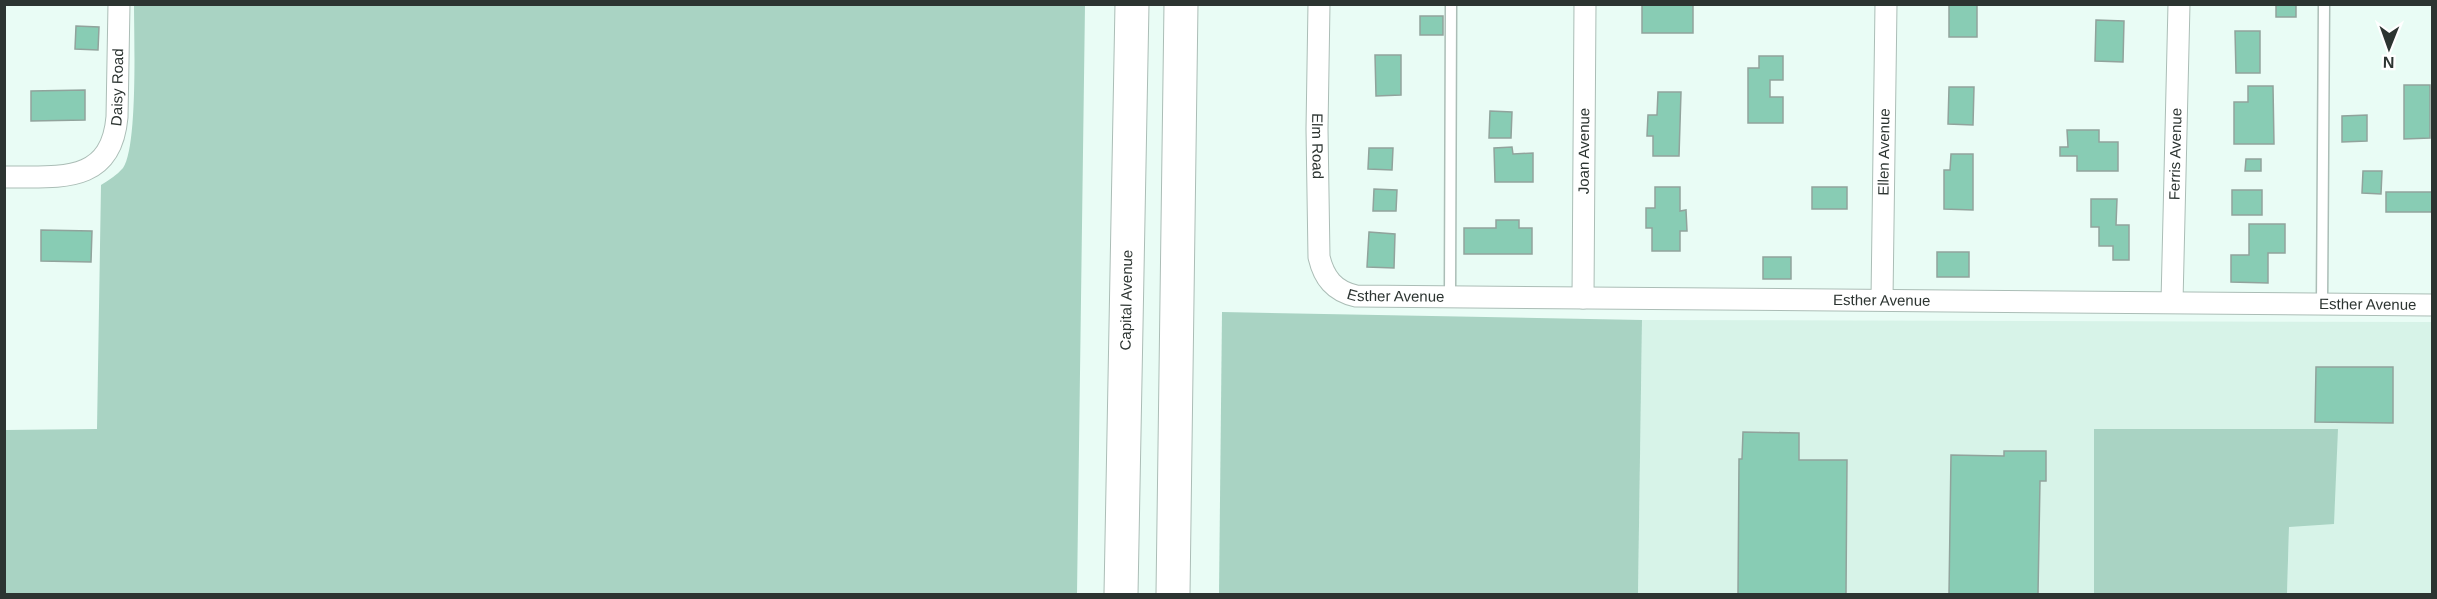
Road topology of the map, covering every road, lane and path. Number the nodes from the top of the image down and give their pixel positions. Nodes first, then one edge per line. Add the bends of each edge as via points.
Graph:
1 (119, 4) edge
2 (1132, 4) edge
3 (1181, 4) edge
4 (1319, 4) edge
5 (1451, 4) edge
6 (1585, 4) edge
7 (1886, 4) edge
8 (2179, 4) edge
9 (2324, 4) edge
10 (4, 177) edge
11 (1332, 285) joint
12 (1450, 296) junction
13 (1583, 298) junction
14 (1882, 299) junction
15 (2172, 302) junction
16 (2322, 303) junction
17 (2433, 305) edge
18 (1121, 594) edge
19 (1173, 594) edge

1 - 10 street, Daisy Road via 116,131 106,154 91,169 72,175
2 - 18 highway, Capital Avenue
3 - 19 highway
4 - 11 street, Elm Road via 1319,257 1323,273
5 - 12 lane
6 - 13 street, Joan Avenue
7 - 14 street, Ellen Avenue
8 - 15 street, Ferris Avenue
9 - 16 lane
11 - 12 street, Esther Avenue via 1356,296
12 - 13 street, Esther Avenue
13 - 14 street, Esther Avenue
14 - 15 street, Esther Avenue
15 - 16 street, Esther Avenue
16 - 17 street, Esther Avenue

